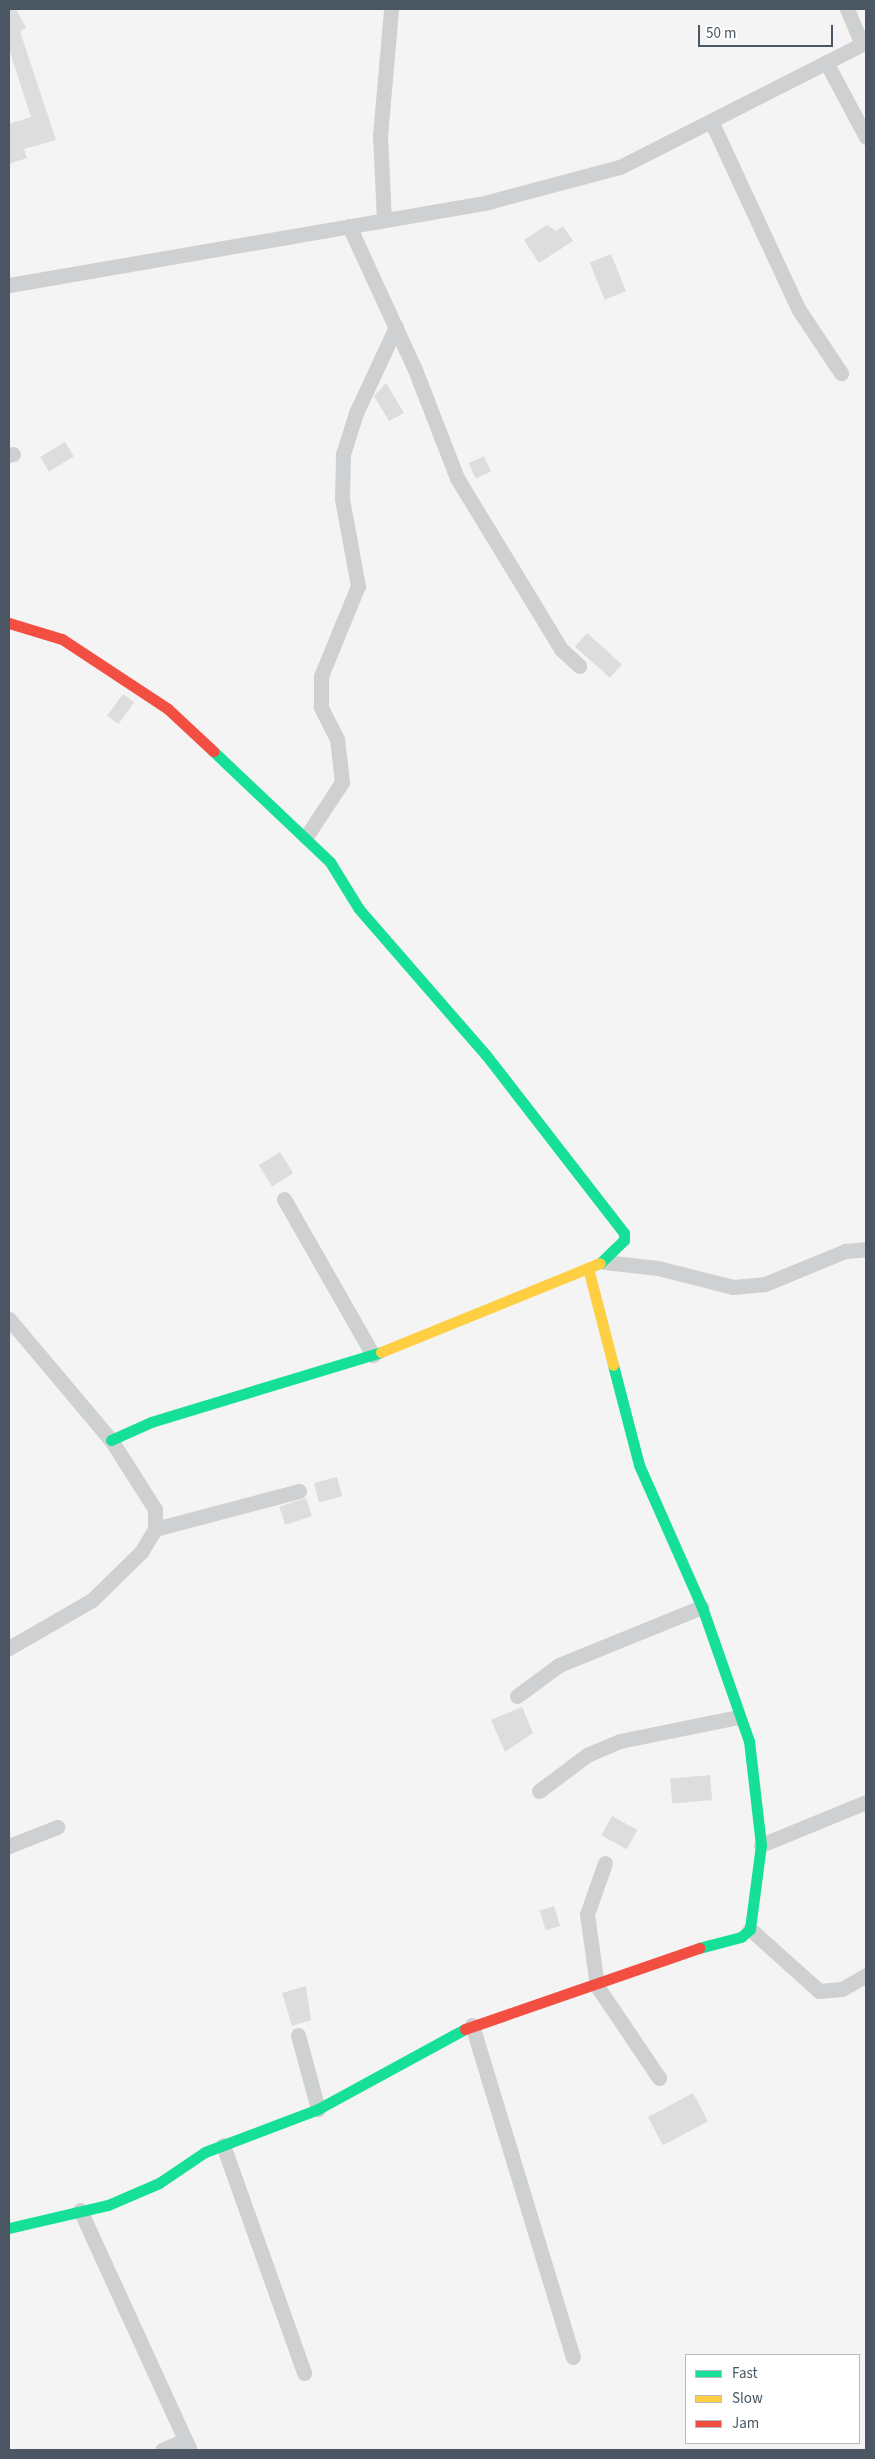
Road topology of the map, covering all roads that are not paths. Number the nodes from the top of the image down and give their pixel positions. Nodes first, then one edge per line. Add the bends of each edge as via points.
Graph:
1 (390, 9) edge
2 (847, 9) edge
3 (864, 43) edge
4 (826, 62) junction
5 (712, 123) junction
6 (866, 137) edge
7 (384, 220) junction
8 (349, 226) junction
9 (9, 285) edge
10 (396, 328) junction
11 (841, 373) dead end
12 (9, 623) edge
13 (579, 666) dead end
14 (306, 837) junction
15 (284, 1198) dead end
16 (866, 1249) edge
17 (604, 1262) junction
18 (588, 1268) junction
19 (9, 1319) edge
20 (373, 1355) junction
21 (111, 1440) junction
22 (299, 1492) dead end
23 (155, 1529) junction
24 (702, 1607) junction
25 (9, 1648) edge
26 (517, 1696) dead end
27 (738, 1717) junction
28 (539, 1791) dead end
29 (866, 1802) edge
30 (57, 1826) dead end
31 (762, 1845) junction
32 (9, 1846) edge
33 (605, 1863) dead end
34 (750, 1929) junction
35 (866, 1975) edge
36 (598, 1986) junction
37 (472, 2025) junction
38 (298, 2035) dead end
39 (659, 2078) dead end
40 (318, 2109) junction
41 (223, 2145) junction
42 (80, 2210) junction
43 (9, 2228) edge
44 (573, 2357) dead end
45 (304, 2373) dead end
46 (187, 2445) edge
47 (162, 2450) edge

1 - 7 street via 380,136
2 - 3 street
3 - 4 street
4 - 5 street
4 - 6 street
5 - 7 street via 620,167 488,202
5 - 11 street via 799,310
7 - 8 street
8 - 9 street
8 - 10 street
10 - 13 street via 457,478 561,648
10 - 14 street via 356,413 343,454 342,498 358,586 321,676 321,707 337,739 342,782
12 - 14 street via 62,639 168,709
14 - 17 street via 330,862 359,909 486,1055 621,1224 624,1240
15 - 20 street
16 - 17 street via 845,1251 765,1284 733,1287 658,1268
17 - 18 street
18 - 20 street
18 - 24 street via 639,1465
19 - 21 street
20 - 21 street via 151,1422
21 - 23 street via 155,1508
22 - 23 street
23 - 25 street via 141,1552 92,1600
24 - 26 street via 559,1665
24 - 27 street
27 - 28 street via 620,1741 587,1755
27 - 31 street via 749,1741
29 - 31 street
30 - 32 street
31 - 34 street
33 - 36 street via 587,1914
34 - 35 street via 819,1991 842,1990
34 - 36 street via 741,1937 683,1952
36 - 37 street
36 - 39 street
37 - 40 street
37 - 44 street
38 - 40 street
40 - 41 street
41 - 42 street via 159,2183 108,2205
41 - 45 street
42 - 43 street
42 - 46 street
46 - 47 street

